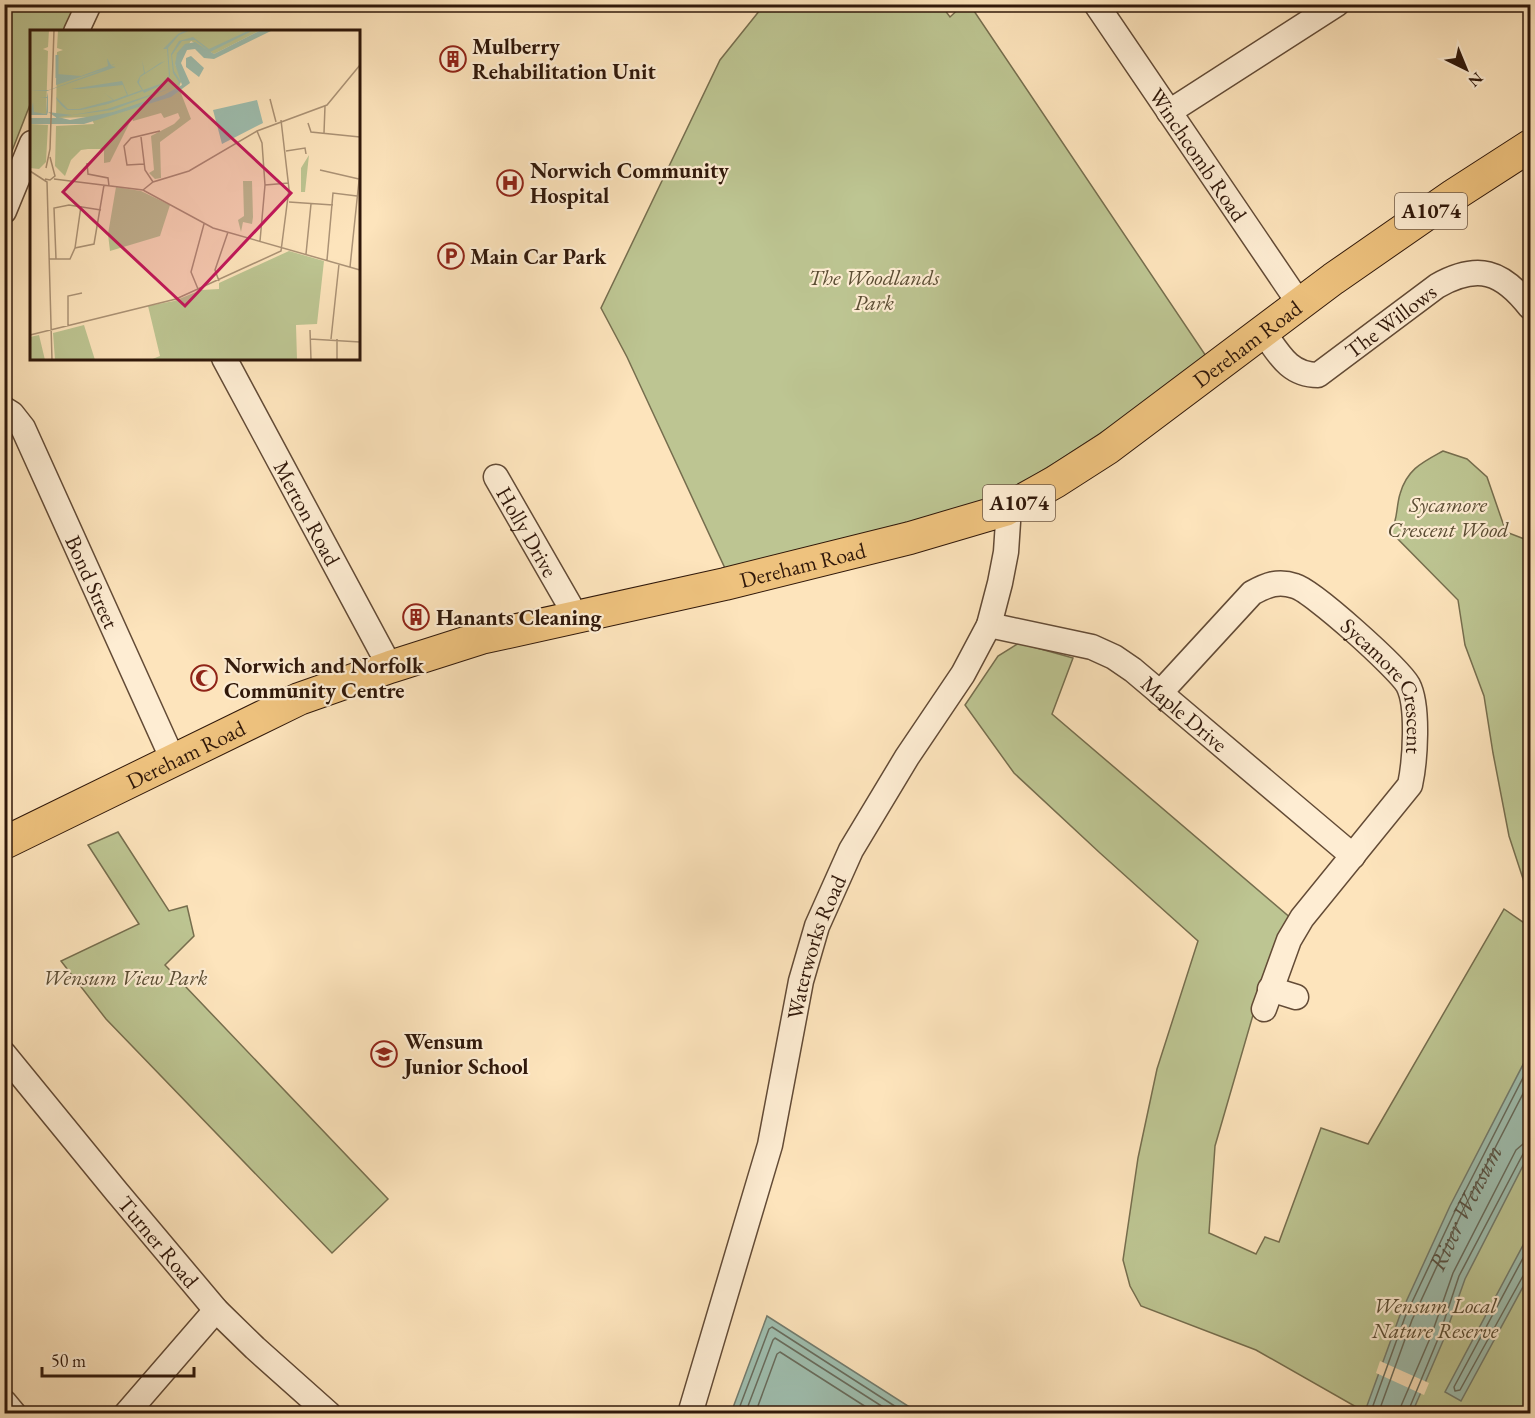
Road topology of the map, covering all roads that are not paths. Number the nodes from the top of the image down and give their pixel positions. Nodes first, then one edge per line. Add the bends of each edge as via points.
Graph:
1 (89, 4) edge
2 (1096, 4) edge
3 (1324, 8) edge
4 (77, 30) edge
5 (1169, 112) junction
6 (1530, 146) edge
7 (30, 150) edge
8 (16, 199) edge
9 (1299, 303) junction
10 (1530, 307) edge
11 (1262, 330) junction
12 (225, 360) edge
13 (4, 409) edge
14 (496, 477) dead end
15 (1005, 510) junction
16 (574, 617) junction
17 (989, 624) junction
18 (390, 667) junction
19 (1160, 693) junction
20 (173, 760) junction
21 (4, 843) edge
22 (1353, 856) junction
23 (1296, 997) dead end
24 (4, 1054) edge
25 (216, 1310) junction
26 (4, 1402) edge
27 (14, 1413) edge
28 (126, 1413) edge
29 (329, 1413) edge
30 (690, 1413) edge

1 - 4 street
2 - 5 street, Winchcomb Road
3 - 5 street
5 - 9 street, Winchcomb Road
6 - 9 main road, Dereham Road / A1074
7 - 8 street
9 - 11 main road, Dereham Road / A1074
10 - 11 street, The Willows via 1514,287 1498,278 1482,272 1455,276 1318,375 1292,369
11 - 15 main road, Dereham Road / A1074 via 1108,448
12 - 18 street, Merton Road
13 - 20 street, Bond Street via 23,428
14 - 16 street, Holly Drive
15 - 16 main road, Dereham Road / A1074 via 725,584
15 - 17 street, Waterworks Road via 1006,552
16 - 18 main road, Dereham Road / A1074 via 474,640
17 - 19 street, Maple Drive via 1092,647 1114,657
17 - 30 street, Waterworks Road via 963,674 851,850 816,926 801,981 770,1145
18 - 20 main road, Dereham Road / A1074 via 299,699
19 - 22 street, Maple Drive
19 - 22 street, Sycamore Crescent via 1252,593 1271,583 1305,589 1398,674 1408,686 1413,705 1415,761 1410,785
20 - 21 main road, Dereham Road / A1074
22 - 23 street, Sycamore Crescent via 1288,940 1267,999
24 - 25 street, Turner Road
25 - 28 street
25 - 29 street, Turner Road
26 - 27 street

